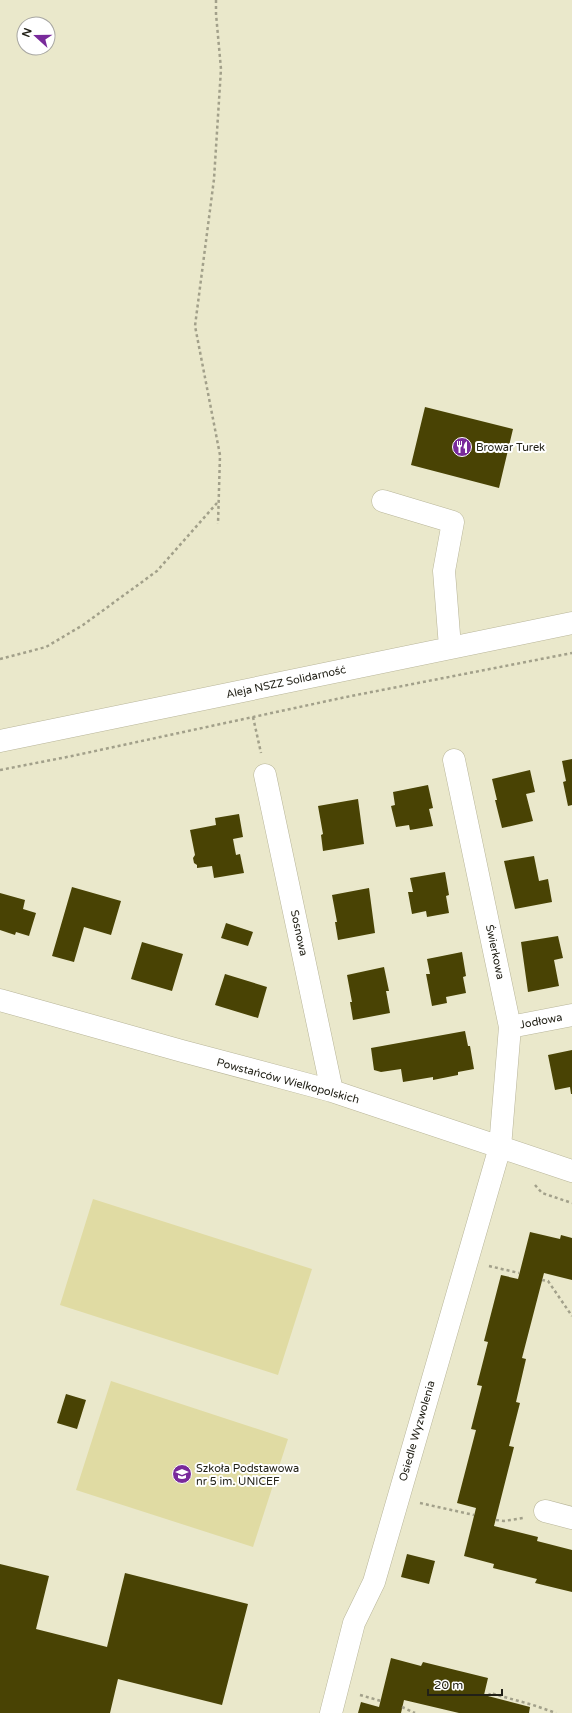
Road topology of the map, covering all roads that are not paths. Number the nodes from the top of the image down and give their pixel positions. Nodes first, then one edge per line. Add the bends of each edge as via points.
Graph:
1 (383, 501) dead end
2 (572, 623) edge
3 (450, 647) junction
4 (0, 741) edge
5 (454, 760) dead end
6 (265, 775) road end
7 (0, 1000) edge
8 (572, 1015) edge
9 (510, 1027) junction
10 (332, 1091) junction
11 (500, 1147) junction
12 (572, 1171) edge
13 (545, 1511) dead end
14 (572, 1518) edge
15 (331, 1713) edge

1 - 3 street via 452,522 444,571
2 - 3 street, Aleja NSZZ Solidarność
3 - 4 street, Aleja NSZZ Solidarność
5 - 9 street, Świerkowa
6 - 10 street, Sosnowa
7 - 10 street, Powstańców Wielkopolskich via 182,1052
8 - 9 street, Jodłowa
9 - 11 street, Świerkowa
10 - 11 street, Powstańców Wielkopolskich
11 - 12 street, Powstańców Wielkopolskich
11 - 15 street, Osiedle Wyzwolenia via 374,1582 354,1623
13 - 14 street

